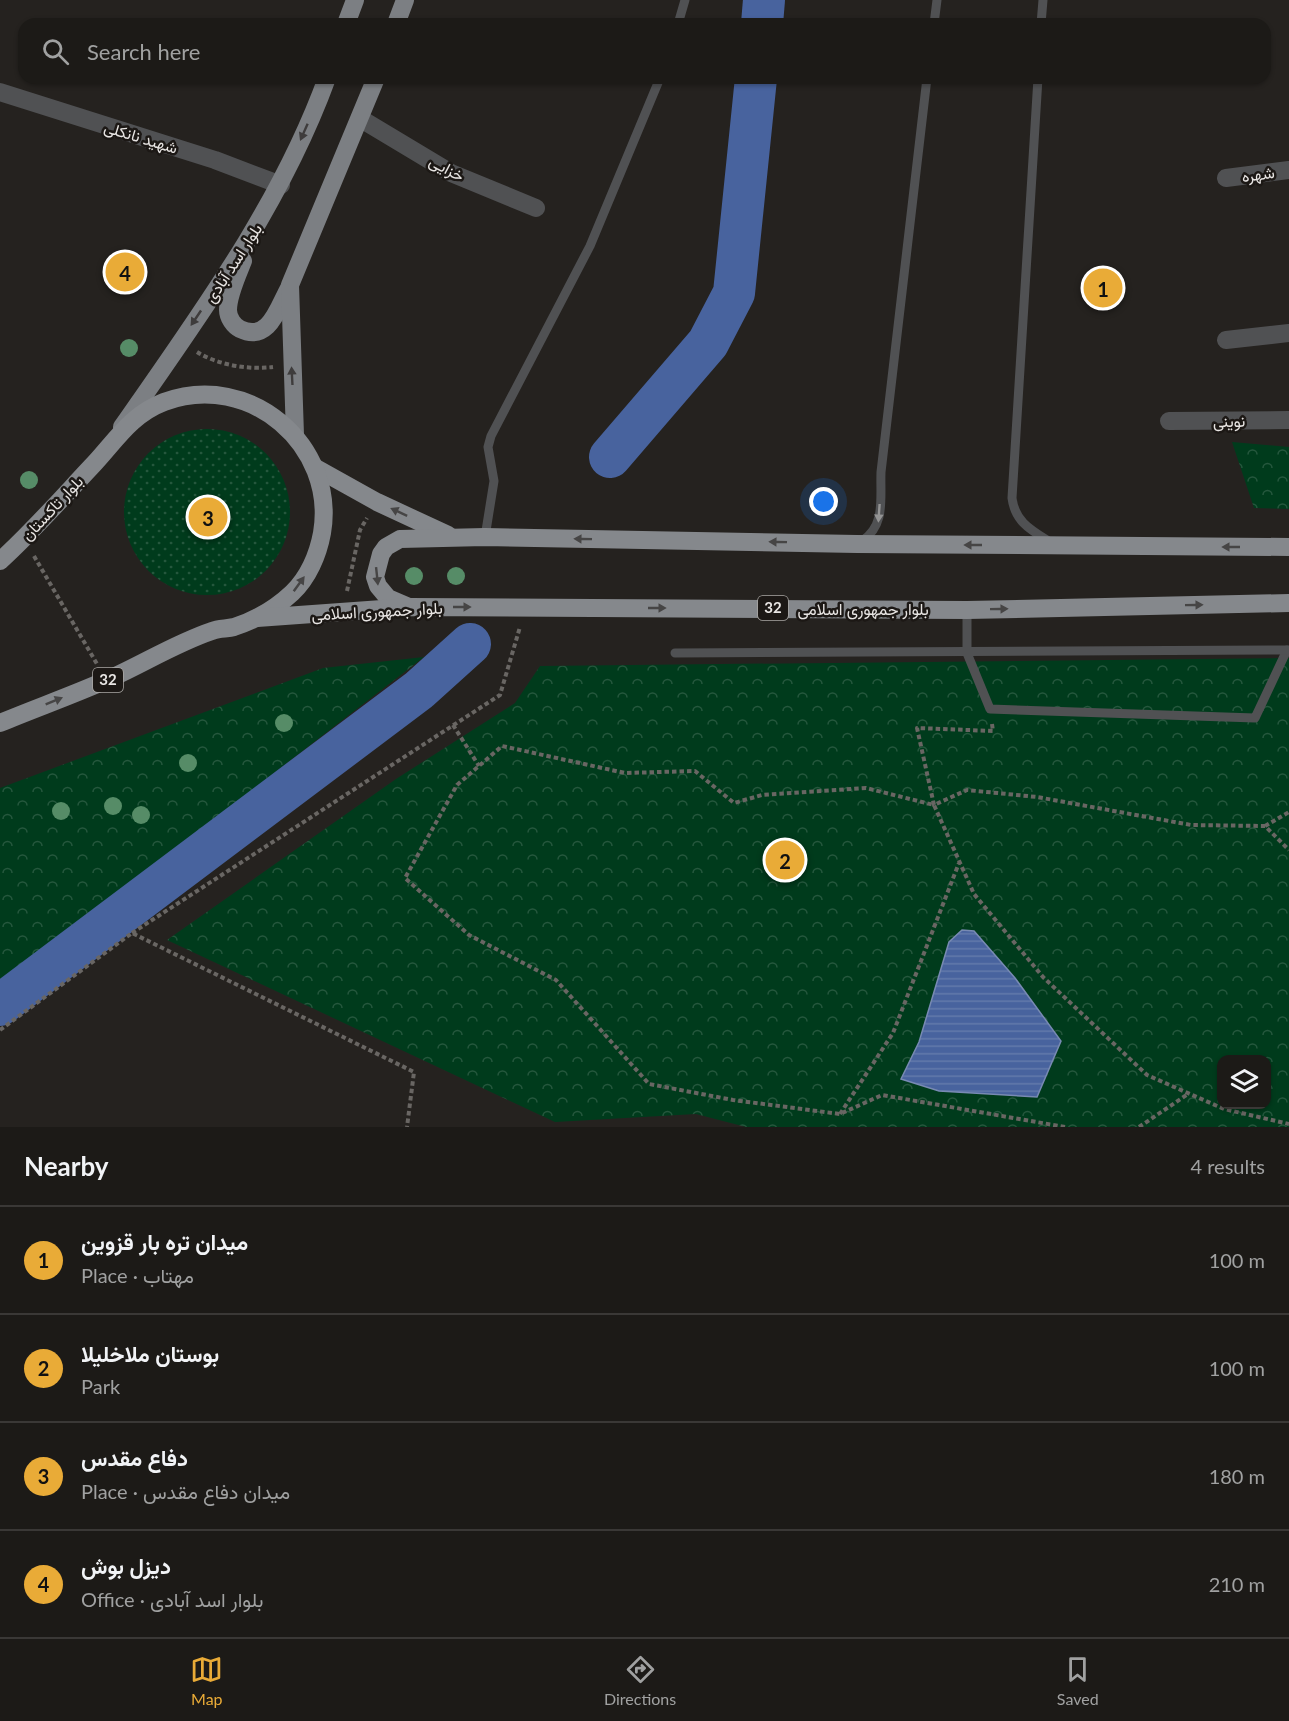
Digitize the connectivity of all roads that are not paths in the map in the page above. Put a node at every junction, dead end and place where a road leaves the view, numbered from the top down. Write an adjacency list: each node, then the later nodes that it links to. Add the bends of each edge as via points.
1 (355, 0): 6 (main road)
2 (405, 0): 7 (main road)
3 (685, 0): 8 (lane)
4 (937, 0): 9 (lane)
5 (1043, 0): 10 (lane)
6 (348, 18)
7 (398, 18)
8 (680, 18)
9 (935, 18)
10 (1042, 18)
11 (324, 84): 20 (main road, بلوار اسد آبادی, one-way to 20)
12 (374, 84): 17 (main road)
13 (658, 84): 32 (lane, via 590,246 491,436 488,447 494,481)
14 (926, 84): 33 (lane, one-way to 33, via 881,472 880,520 872,534)
15 (1038, 84): 34 (lane, via 1013,473 1014,511 1020,521)
16 (0, 92): 20 (street, شهید نانکلی)
17 (361, 120): 21 (street, خزایی, via 451,173); 23 (main road)
18 (1289, 170): 19 (street, شهره)
19 (1226, 178)
20 (281, 185): 22 (main road, بلوار اسد آبادی)
21 (536, 208)
22 (252, 234): 23 (main road, via 229,302 234,325 250,332 263,331); 29 (main road, بلوار اسد آبادی, one-way to 29)
23 (290, 285): 28 (main road, one-way to 23)
24 (1289, 333): 25 (street)
25 (1226, 340)
26 (1289, 420): 27 (street, نوینی)
27 (1169, 421)
28 (295, 435): 29 (highway, 32, via 263,409 225,396 204,394 164,402 146,411); 30 (highway, 32)
29 (116, 436): 36 (highway, بلوار تاکستان / 32)
30 (316, 468): 31 (highway, 32, one-way to 30); 40 (highway, 32, one-way to 30, via 274,609 294,591 320,546 323,493)
31 (452, 537): 32 (highway, 32); 38 (highway, one-way to 38, via 400,539 381,554 376,569 378,586 395,603)
32 (484, 537): 33 (highway, 32, one-way to 32)
33 (857, 544): 34 (highway, 32, one-way to 33)
34 (1054, 545): 35 (highway, 32, one-way to 34)
35 (1289, 547)
36 (0, 561)
37 (1289, 603): 39 (highway, بلوار جمهوری اسلامی / 32, one-way to 37)
38 (410, 607): 39 (highway, بلوار جمهوری اسلامی / 32, one-way to 39); 40 (highway, بلوار جمهوری اسلامی / 32)
39 (967, 610): 42 (lane)
40 (256, 618): 44 (highway, 32, one-way to 40, via 107,680 213,630)
41 (1288, 650): 42 (lane); 42 (lane, via 1255,718 990,709)
42 (967, 653): 43 (lane)
43 (675, 654)
44 (0, 723)

